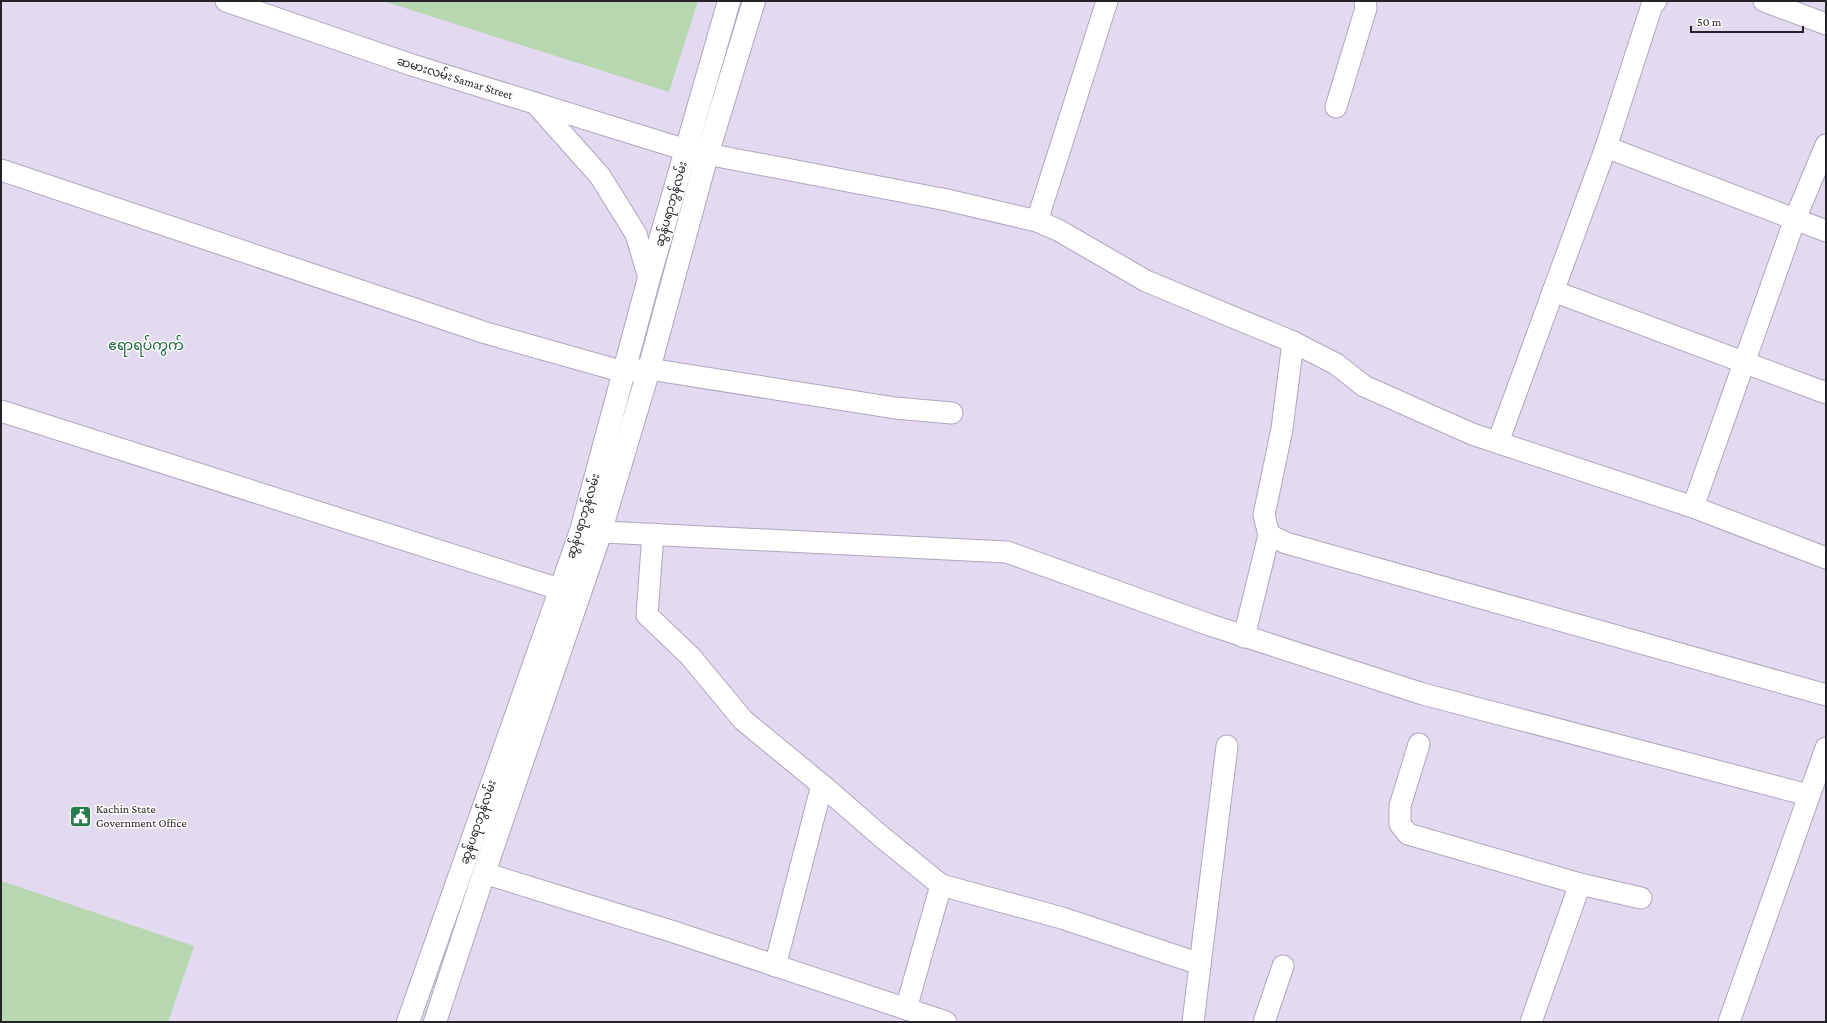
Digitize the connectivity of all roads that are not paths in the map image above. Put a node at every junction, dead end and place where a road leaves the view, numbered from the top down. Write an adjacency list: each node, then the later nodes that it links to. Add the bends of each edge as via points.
1 (226, 1): 9 (street, ဆမားလမ်း Samar Street, via 412,65)
2 (729, 1): 13 (highway, ဆွန်ပရာဘွန်လမ်း)
3 (754, 1): 14 (highway, ဆွန်ပရာဘွန်လမ်း)
4 (1107, 1): 17 (street)
5 (1365, 1): 10 (street, via 1366,8)
6 (1656, 1): 12 (street, via 1652,5)
7 (1764, 1): 8 (street)
8 (1826, 24)
9 (534, 102): 13 (street, ဆမားလမ်း Samar Street); 19 (street, via 600,176 636,234)
10 (1336, 107)
11 (1826, 145): 16 (street)
12 (1606, 147): 16 (street); 20 (street)
13 (686, 150): 14 (street, ဆမားလမ်း Samar Street); 19 (highway, ဆွန်ပရာဘွန်လမ်း)
14 (707, 155): 17 (street, ဆမားလမ်း Samar Street, via 947,200); 23 (highway, ဆွန်ပရာဘွန်လမ်း)
15 (1, 170): 24 (street, via 486,333)
16 (1795, 219): 18 (street); 22 (street)
17 (1037, 221): 21 (street, ဆမားလမ်း Samar Street, via 1058,230 1146,281)
18 (1826, 231)
19 (649, 278): 24 (highway, ဆွန်ပရာဘွန်လမ်း)
20 (1553, 291): 22 (street); 28 (street)
21 (1293, 342): 28 (street, ဆမားလမ်း Samar Street, via 1336,364 1364,386 1472,434); 32 (street, via 1282,429 1264,515)
22 (1743, 362): 25 (street); 29 (street)
23 (649, 369): 24 (street); 27 (street, via 895,408); 30 (highway, ဆွန်ပရာဘွန်လမ်း)
24 (624, 372): 30 (highway, ဆွန်ပရာဘွန်လမ်း)
25 (1826, 393)
26 (1, 411): 34 (street)
27 (952, 413)
28 (1498, 442): 29 (street, ဆမားလမ်း Samar Street)
29 (1693, 507): 33 (street, ဆမားလမ်း Samar Street)
30 (591, 531): 31 (street); 34 (highway, ဆွန်ပရာဘွန်လမ်း); 42 (highway, ဆွန်ပရာဘွန်လမ်း)
31 (653, 534): 35 (street, via 1006,552); 40 (street, via 647,615 690,656 743,720)
32 (1269, 535): 35 (street); 36 (street, via 1286,543)
33 (1826, 558)
34 (559, 589): 50 (highway, ဆွန်ပရာဘွန်လမ်း)
35 (1244, 636): 41 (street, via 1423,694)
36 (1826, 695)
37 (1419, 744): 43 (street, via 1400,806 1400,824 1408,834)
38 (1227, 746): 46 (street)
39 (1826, 748): 41 (street)
40 (822, 784): 44 (street); 47 (street)
41 (1808, 795): 56 (street)
42 (484, 873): 47 (street); 51 (highway, ဆွန်ပရာဘွန်လမ်း)
43 (1580, 884): 45 (street); 55 (street)
44 (941, 885): 46 (street, via 1062,918); 49 (street)
45 (1641, 898)
46 (1200, 964): 53 (street)
47 (775, 966): 49 (street)
48 (1284, 966): 54 (street)
49 (906, 1009): 52 (street)
50 (408, 1022)
51 (435, 1022)
52 (943, 1022)
53 (1192, 1022)
54 (1264, 1022)
55 (1531, 1022)
56 (1729, 1022)

